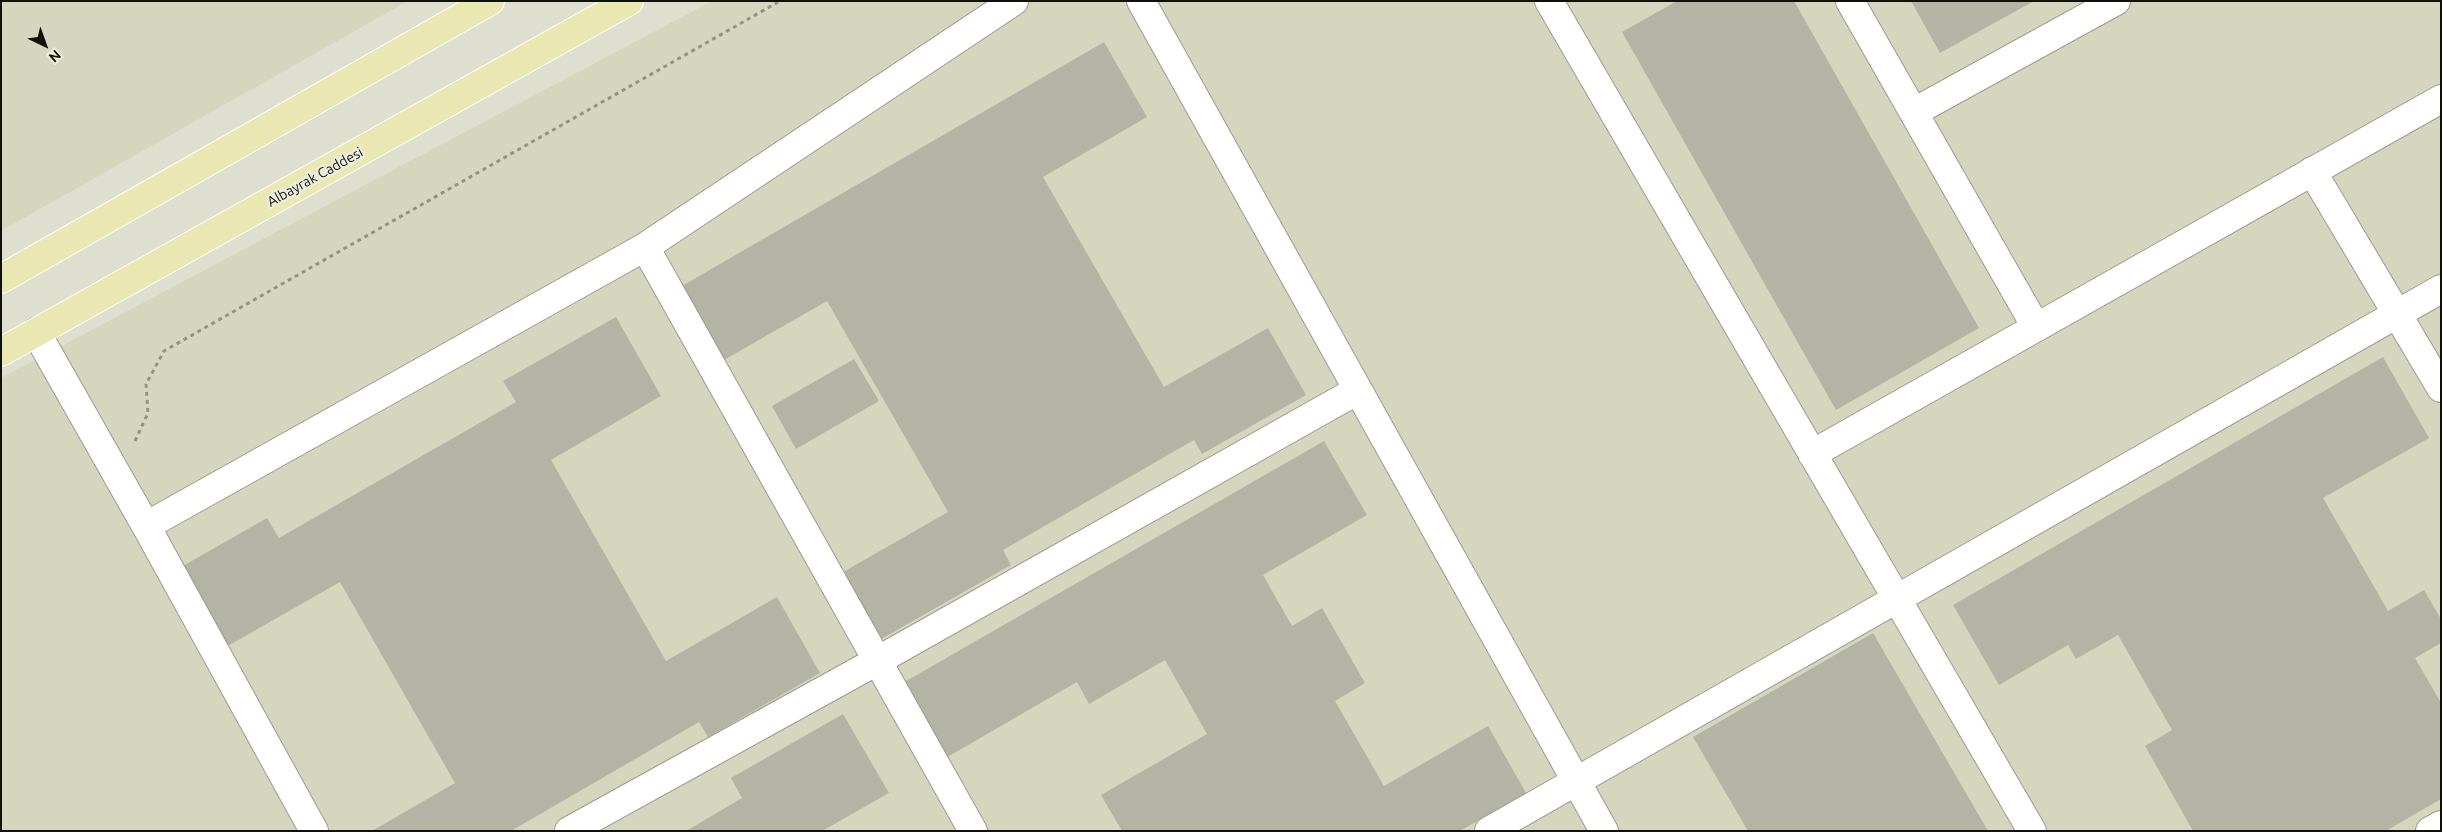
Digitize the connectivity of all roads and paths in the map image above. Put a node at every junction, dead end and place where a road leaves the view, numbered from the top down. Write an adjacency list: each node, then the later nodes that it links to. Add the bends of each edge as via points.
1 (490, 1): 13 (main road)
2 (629, 1): 17 (main road, Albayrak Caddesi)
3 (780, 1): 22 (path, via 164,351 146,384 148,413)
4 (1014, 1): 12 (street)
5 (1141, 1): 20 (street)
6 (1549, 1): 21 (street)
7 (1850, 1): 10 (street)
8 (2116, 1): 10 (street)
9 (2441, 98): 11 (street)
10 (1914, 112): 16 (street)
11 (2312, 171): 15 (street); 16 (street)
12 (645, 247): 23 (street); 25 (street)
13 (1, 279)
14 (2441, 289): 15 (street)
15 (2397, 314): 19 (street); 24 (street)
16 (2036, 327): 21 (street)
17 (36, 332): 18 (main road, Albayrak Caddesi); 22 (street)
18 (1, 352)
19 (2441, 388)
20 (1358, 390): 25 (street); 26 (street)
21 (1812, 454): 24 (street)
22 (119, 478): 23 (street)
23 (146, 526): 28 (street)
24 (1897, 599): 26 (street); 33 (street)
25 (877, 661): 29 (street); 30 (street)
26 (1576, 781): 31 (street); 32 (street)
27 (2441, 825): 34 (street)
28 (314, 831)
29 (569, 831)
30 (973, 831)
31 (1490, 831)
32 (1604, 831)
33 (2032, 831)
34 (2430, 831)

